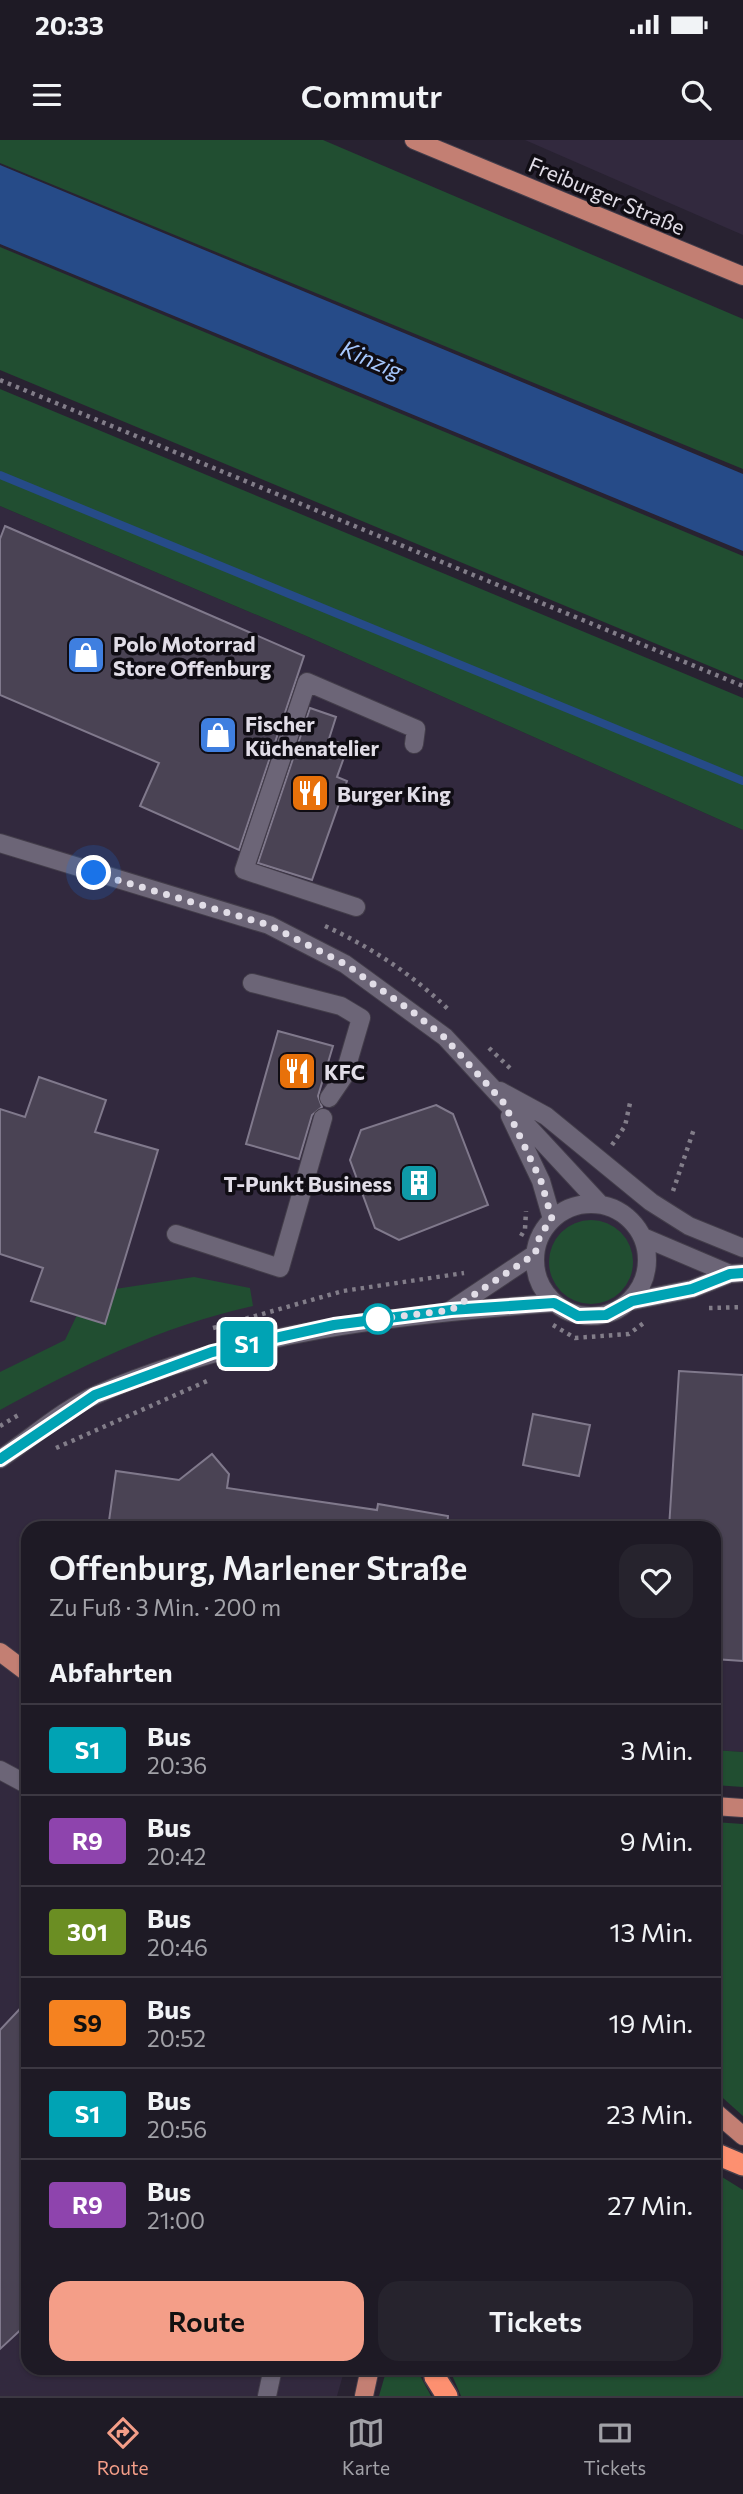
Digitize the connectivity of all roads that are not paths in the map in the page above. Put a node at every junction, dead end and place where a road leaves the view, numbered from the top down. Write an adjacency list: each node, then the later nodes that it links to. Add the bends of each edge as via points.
1 (414, 140): 2 (main road, Freiburger Straße)
2 (743, 276)
3 (414, 744): 5 (street, via 416,729 307,682 244,870)
4 (0, 844): 7 (street, via 269,925 345,964 414,1013 444,1037)
5 (356, 907)
6 (252, 983): 8 (street, via 341,1006 362,1018 344,1076)
7 (485, 1082): 9 (street); 15 (street, via 546,1116 651,1202 689,1226)
8 (329, 1098)
9 (504, 1103): 11 (street); 12 (street, via 541,1181)
10 (323, 1118): 13 (street, via 279,1268)
11 (600, 1204): 12 (street, via 574,1206); 14 (street, via 626,1215)
12 (552, 1219): 16 (street, via 540,1235)
13 (176, 1234)
14 (643, 1237): 17 (street); 18 (street, via 647,1271)
15 (743, 1248)
16 (535, 1254): 19 (street, via 542,1289); 20 (street)
17 (737, 1273): 18 (street, via 692,1289)
18 (632, 1301): 19 (street, via 620,1310 591,1317 565,1311)
19 (554, 1303): 20 (street)
20 (451, 1310): 21 (street, via 334,1325 212,1352 95,1395)
21 (0, 1459)
22 (0, 1644): 24 (main road)
23 (0, 1652): 25 (main road)
24 (21, 1653)
25 (21, 1668)
26 (0, 1770): 27 (street)
27 (21, 1781)
28 (721, 1807): 29 (main road)
29 (743, 1808)
30 (721, 2117): 31 (main road)
31 (743, 2136)
32 (721, 2156): 33 (highway)
33 (743, 2165)
34 (272, 2375): 37 (street)
35 (368, 2375): 38 (main road)
36 (435, 2375): 39 (highway)
37 (267, 2396)
38 (364, 2396)
39 (446, 2396)

